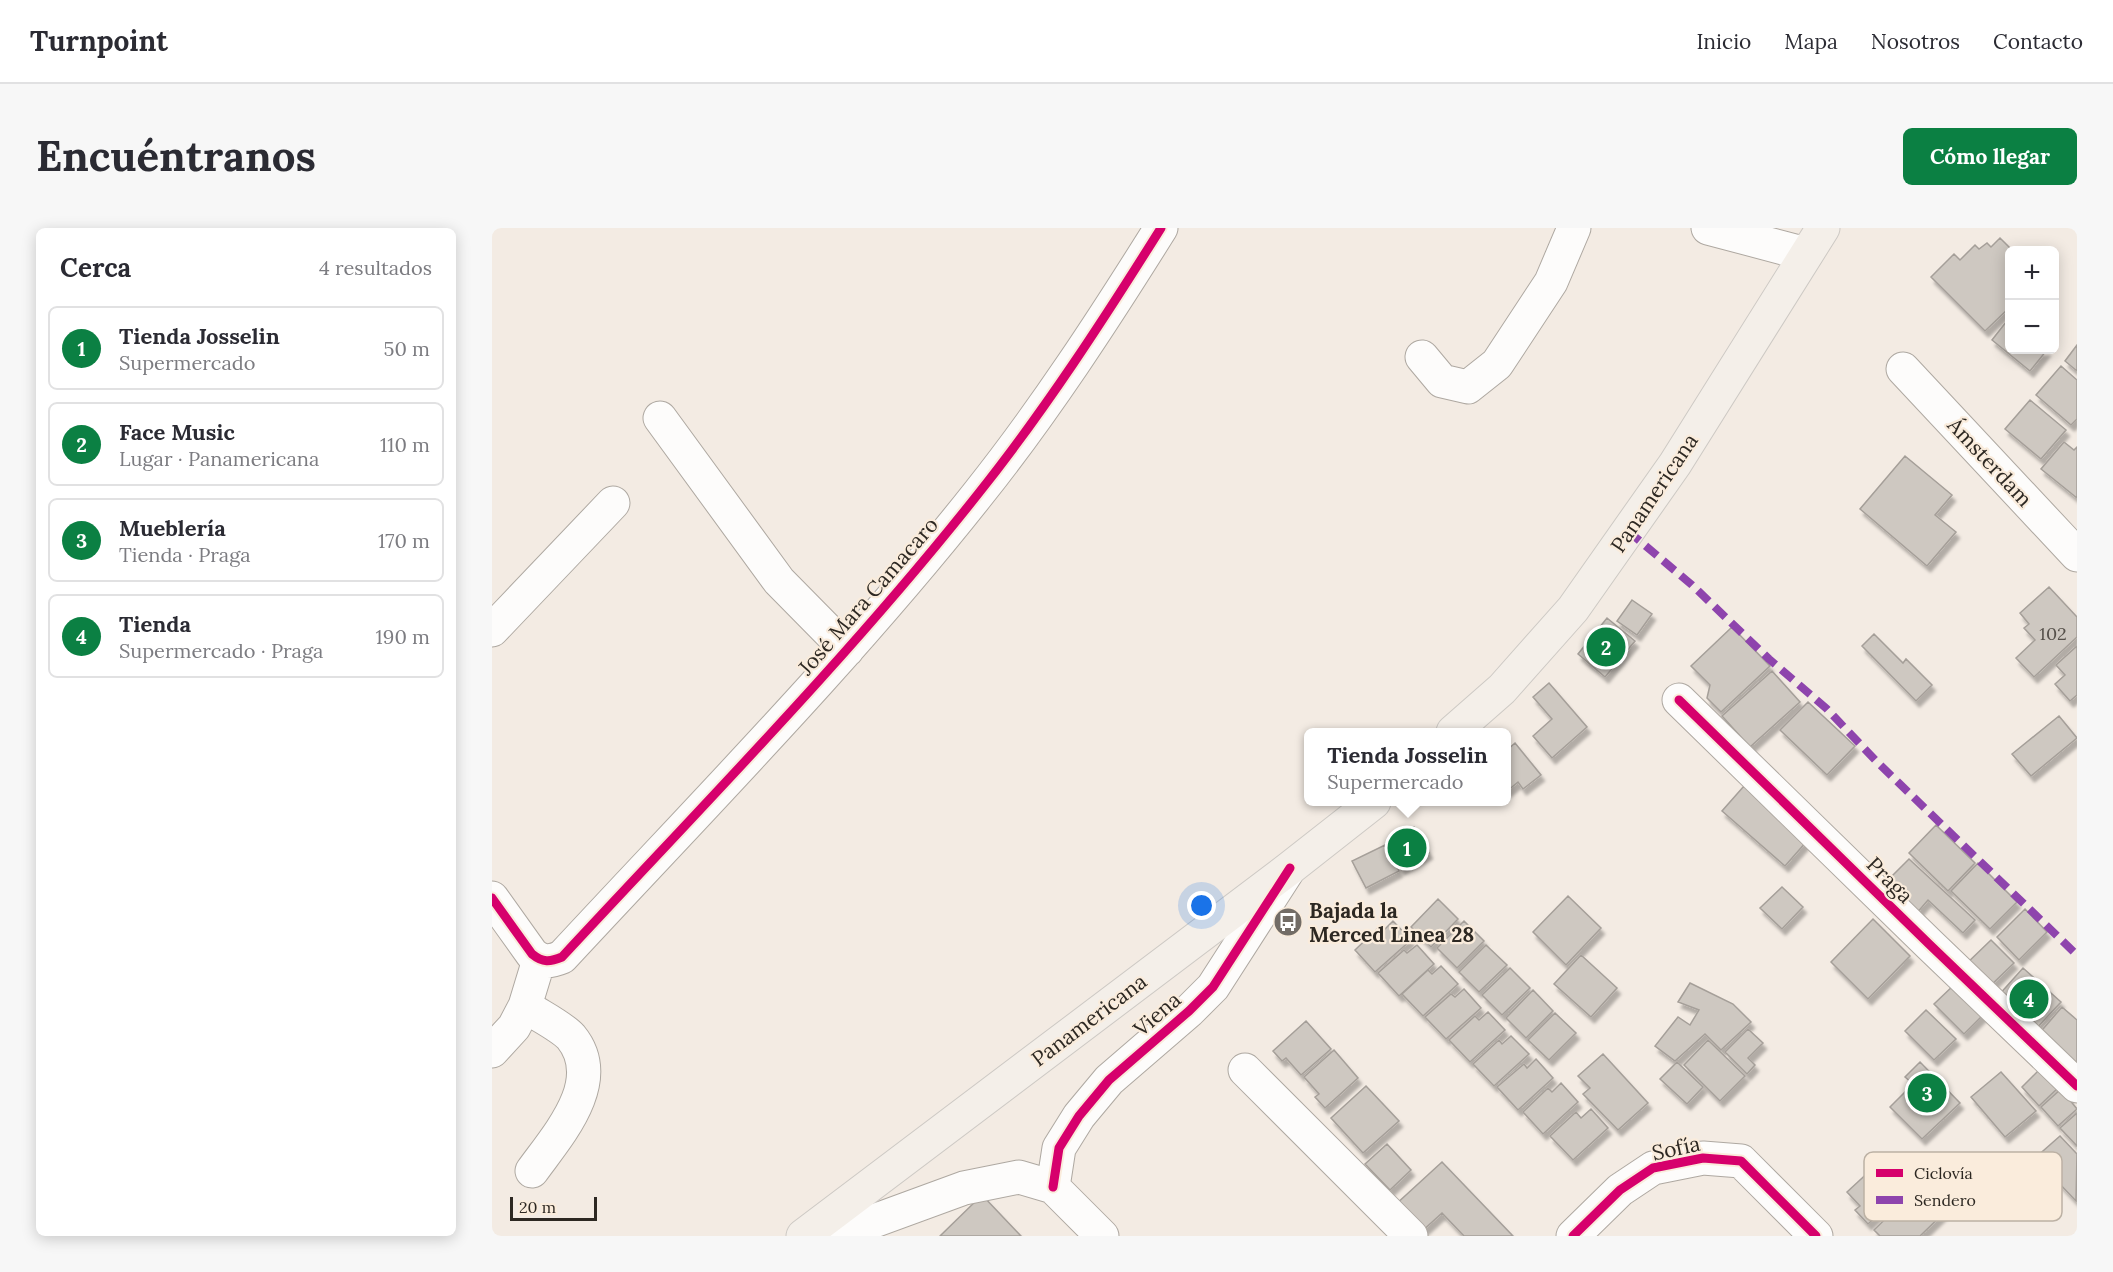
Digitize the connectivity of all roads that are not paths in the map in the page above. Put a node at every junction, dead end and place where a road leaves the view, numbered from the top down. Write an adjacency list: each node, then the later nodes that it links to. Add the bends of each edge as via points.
1 (1161, 228): 11 (street, José Mara Camacaro, via 1102,321 987,483)
2 (1574, 228): 5 (street, via 1551,282 1497,364 1468,387 1443,381)
3 (1708, 228): 4 (street)
4 (1814, 241): 13 (main road, Panamericana, via 1676,464 1573,609 1502,689)
5 (1422, 357)
6 (1903, 369): 9 (street, Ámsterdam)
7 (660, 418): 11 (street, via 779,581)
8 (613, 503): 10 (street)
9 (2077, 555)
10 (492, 630)
11 (847, 650): 17 (street, José Mara Camacaro)
12 (1679, 700): 21 (street, Praga)
13 (1458, 728)
14 (1368, 806): 15 (main road, Panamericana)
15 (1290, 868): 23 (street, Viena, via 1213,987 1109,1080 1079,1116 1059,1148); 25 (main road, Panamericana)
16 (492, 898): 17 (street, via 532,954)
17 (551, 959): 18 (street)
18 (525, 1006): 19 (street, via 514,1027); 22 (street, via 569,1035 581,1051 585,1073 573,1114)
19 (492, 1051)
20 (1245, 1070): 27 (street)
21 (2077, 1086)
22 (532, 1171)
23 (1053, 1187): 24 (street); 26 (street, via 1019,1177 964,1188)
24 (1094, 1233)
25 (803, 1236)
26 (833, 1236)
27 (1411, 1236)
28 (1573, 1236): 29 (street, Sofía, via 1620,1191 1653,1168 1703,1158 1741,1161)
29 (1816, 1236)

